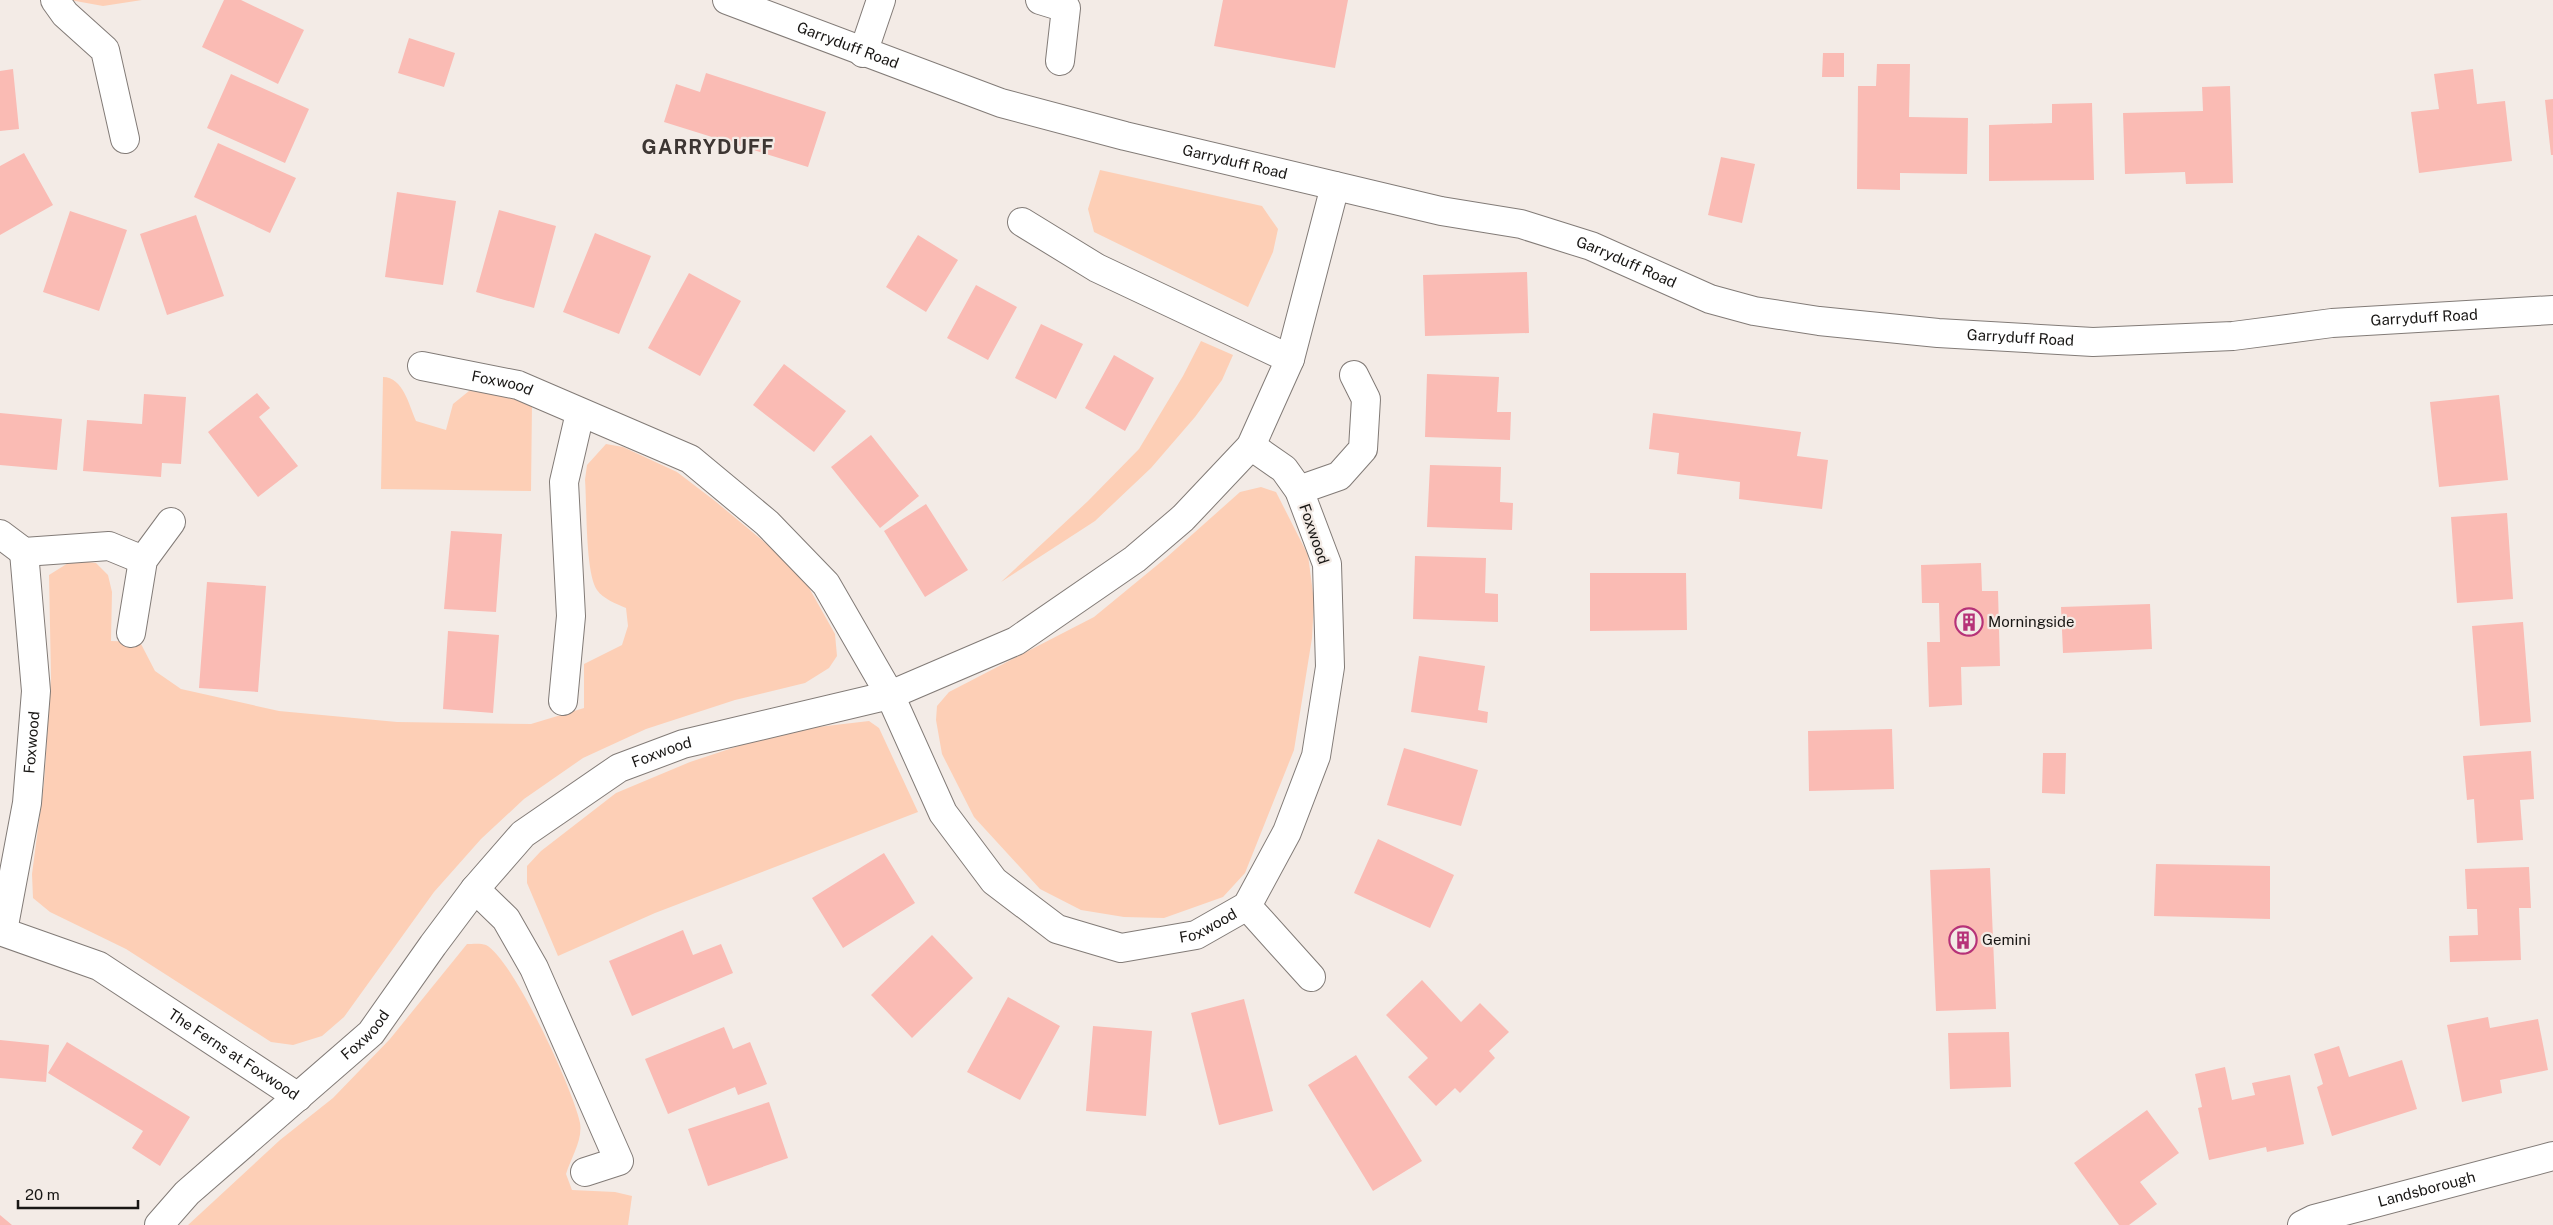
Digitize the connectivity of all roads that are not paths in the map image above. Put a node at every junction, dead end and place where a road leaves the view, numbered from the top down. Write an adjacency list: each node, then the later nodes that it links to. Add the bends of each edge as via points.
1 (55, 0): 7 (street, via 65,14 105,50)
2 (727, 0): 5 (street, Garryduff Road)
3 (881, 0): 5 (street)
4 (1040, 0): 6 (street, via 1066,8)
5 (863, 53): 8 (street, Garryduff Road, via 1001,103)
6 (1060, 61)
7 (125, 139)
8 (1335, 186): 10 (street, Garryduff Road, via 1441,211 1520,224 1591,246 1710,299 1754,311 1818,321 1938,333 2093,342 2233,336 2332,323); 11 (street, Foxwood)
9 (1022, 222): 11 (street, via 1097,268)
10 (2553, 310)
11 (1290, 359): 15 (street, Foxwood)
12 (422, 366): 14 (street, Foxwood, via 518,385)
13 (1354, 375): 16 (street, Foxwood, via 1366,399 1364,449 1340,476)
14 (580, 413): 22 (street, Foxwood, via 690,459 767,523 826,584); 23 (street, via 564,482 571,616)
15 (1251, 446): 16 (street, Foxwood, via 1284,469); 22 (street, Foxwood, via 1183,518 1135,559 1016,641)
16 (1299, 490): 25 (street, Foxwood, via 1327,564 1330,667 1316,756 1287,832)
17 (171, 522): 20 (street)
18 (0, 534): 19 (street)
19 (24, 552): 20 (street, via 109,546); 26 (street, Foxwood, via 36,691 27,803)
20 (143, 560): 21 (street)
21 (132, 633)
22 (890, 695): 24 (street, Foxwood, via 682,744 619,768 523,834); 25 (street, Foxwood, via 943,813 994,881 1057,929 1122,948 1196,935)
23 (563, 701)
24 (475, 889): 28 (street, Foxwood, via 371,1033); 30 (street, via 506,919 534,968 619,1161)
25 (1247, 906): 27 (street)
26 (2, 931): 28 (street, The Ferns at Foxwood, via 99,966)
27 (1311, 976)
28 (298, 1097): 31 (street, The Ferns at Foxwood, via 187,1193)
29 (2553, 1156): 32 (street, Landsborough, via 2314,1219)
30 (585, 1172)
31 (159, 1225)
32 (2302, 1225)

